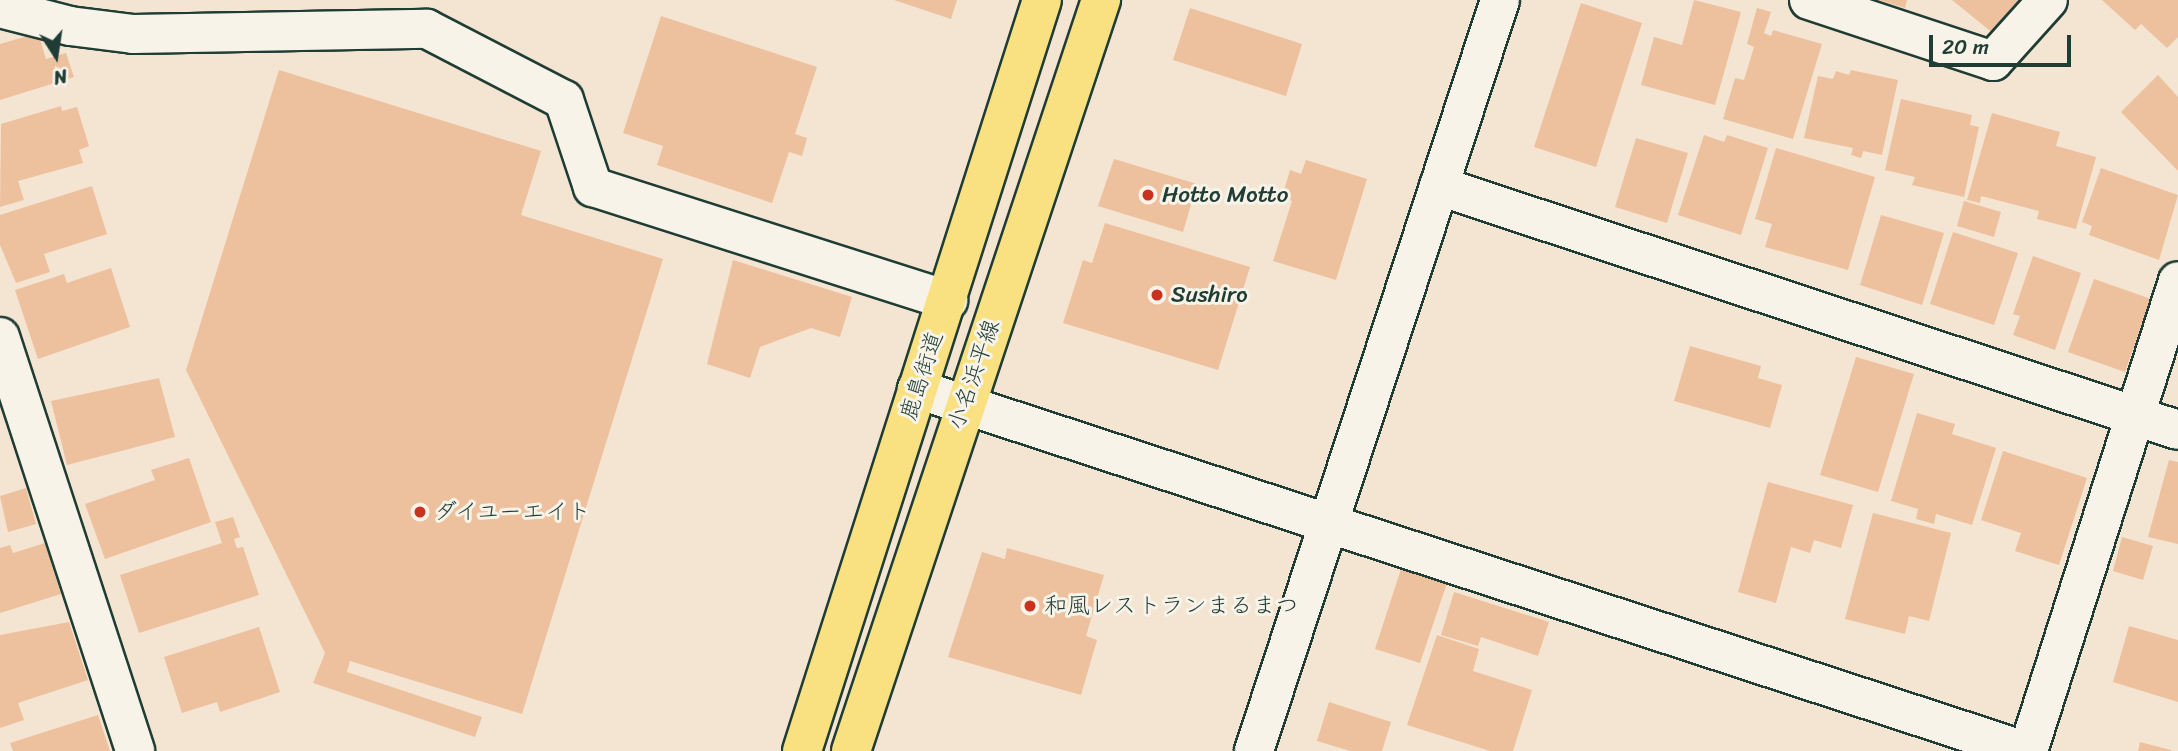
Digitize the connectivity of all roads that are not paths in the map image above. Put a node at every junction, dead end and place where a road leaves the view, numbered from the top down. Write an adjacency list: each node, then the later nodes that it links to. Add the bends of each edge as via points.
1 (1042, 0): 9 (main road, 鹿島街道)
2 (1101, 0): 12 (main road, 小名浜平線)
3 (1500, 0): 7 (street)
4 (1810, 0): 5 (street, via 1993,61)
5 (2048, 0)
6 (0, 8): 9 (street, via 70,26 133,34 387,26 427,29 564,100 593,187)
7 (1439, 186): 13 (street); 15 (street)
8 (2178, 281): 13 (street)
9 (948, 300): 11 (main road, 鹿島街道)
10 (0, 337): 16 (street)
11 (917, 389): 12 (street); 17 (main road, 鹿島街道)
12 (963, 404): 15 (street); 18 (main road, 小名浜平線)
13 (2133, 415): 14 (street); 20 (street)
14 (2178, 430)
15 (1329, 524): 19 (street); 20 (street)
16 (135, 751)
17 (802, 751)
18 (851, 751)
19 (1254, 751)
20 (2026, 751)

